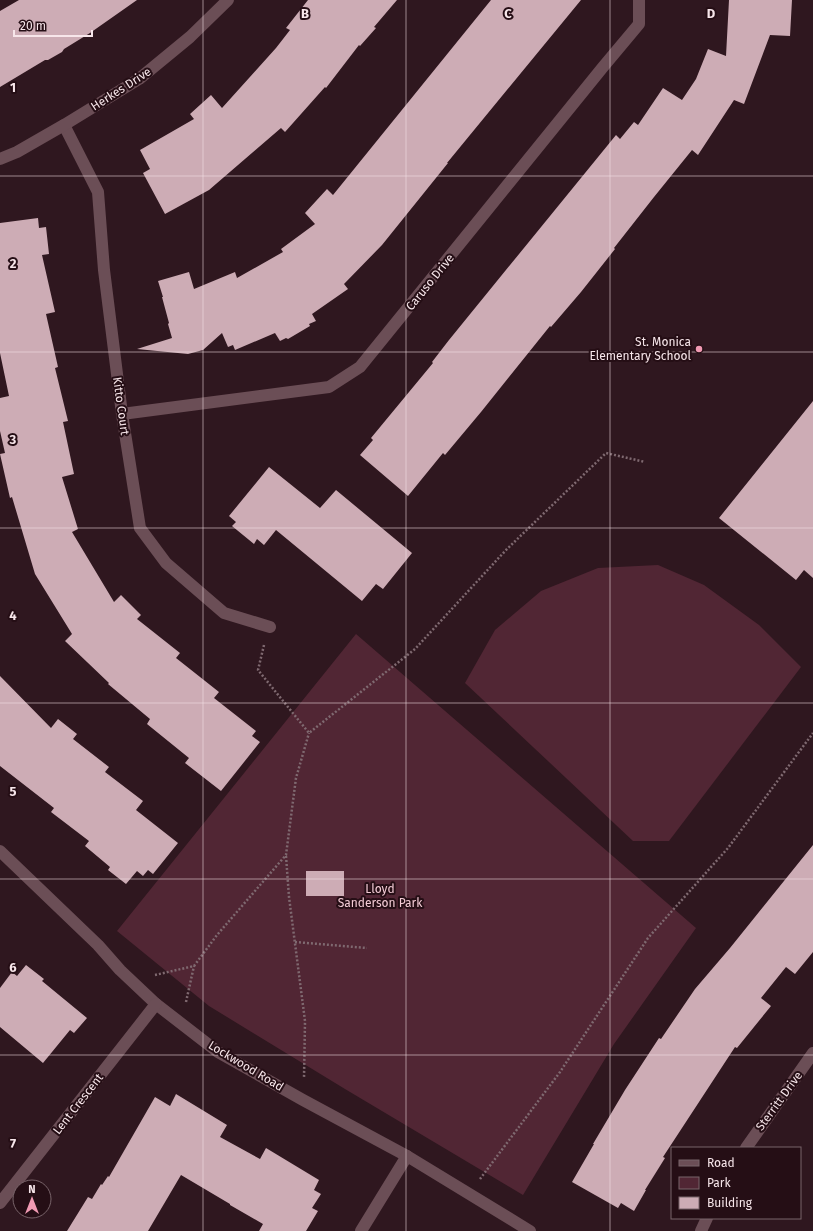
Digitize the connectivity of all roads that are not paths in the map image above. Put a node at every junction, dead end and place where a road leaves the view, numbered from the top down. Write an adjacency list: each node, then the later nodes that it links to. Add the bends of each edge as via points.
1 (228, 0): 3 (street, Herkes Drive, via 190,37 139,79)
2 (639, 0): 5 (street, Caruso Drive, via 639,24 360,367 329,386)
3 (64, 125): 4 (street, Herkes Drive); 5 (street, Kitto Court, via 98,192 104,270)
4 (0, 159)
5 (122, 414): 6 (street, Kitto Court, via 140,528 166,563 224,613)
6 (270, 626)
7 (0, 851): 8 (street, Lockwood Road, via 98,944 120,970)
8 (156, 1004): 11 (street, Lockwood Road, via 218,1052); 12 (street, Lent Crescent)
9 (813, 1053): 10 (street, Sterritt Drive)
10 (747, 1147)
11 (407, 1156): 14 (street); 15 (street, Lockwood Road)
12 (0, 1203)
13 (707, 1219): 16 (street)
14 (361, 1231)
15 (530, 1231)
16 (701, 1231)

